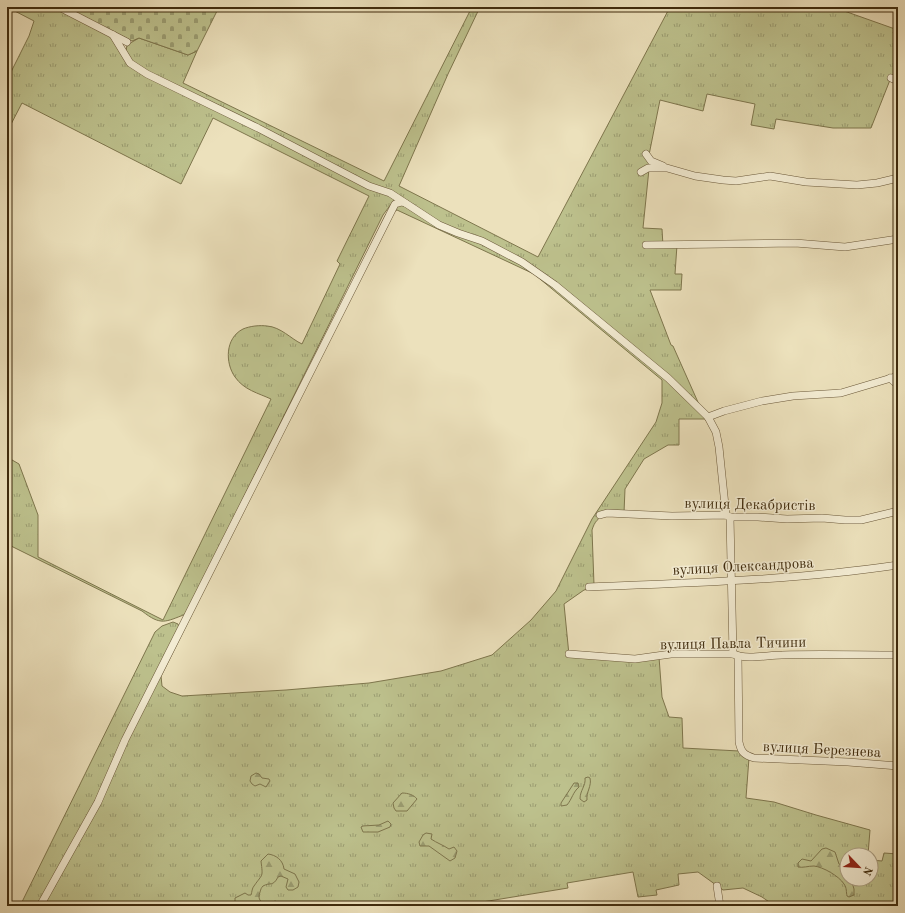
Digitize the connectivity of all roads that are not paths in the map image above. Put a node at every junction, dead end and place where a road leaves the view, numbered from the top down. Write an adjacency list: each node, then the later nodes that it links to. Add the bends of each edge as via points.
1 (59, 7): 2 (street)
2 (113, 35): 3 (street); 8 (street, via 130,63 147,74 369,186 383,190)
3 (127, 42)
4 (646, 154): 5 (street, via 651,161)
5 (667, 168): 6 (street, via 648,168); 7 (street, via 695,176 736,181 770,176 806,182 857,185)
6 (641, 172)
7 (898, 178)
8 (396, 201): 14 (street, via 405,203 439,225 482,241 537,272 668,378); 26 (street, via 136,718 98,802)
9 (898, 239): 10 (street, via 845,247 795,243)
10 (646, 245)
11 (898, 376): 12 (street)
12 (890, 378): 13 (street); 14 (street, via 852,391 762,401)
13 (898, 385)
14 (708, 417): 17 (street, via 716,432)
15 (898, 511): 17 (street, вулиця Декабристів, via 861,520)
16 (600, 515): 17 (street, вулиця Декабристів, via 607,513)
17 (728, 516): 19 (street)
18 (898, 565): 19 (street, вулиця Олександрова, via 848,572)
19 (731, 581): 20 (street, вулиця Олександрова); 22 (street)
20 (589, 587)
21 (569, 654): 22 (street, вулиця Павла Тичини, via 635,659 671,654)
22 (736, 655): 23 (street, вулиця Павла Тичини); 24 (street, вулиця Березнева, via 739,742 745,756)
23 (898, 655)
24 (898, 766)
25 (718, 886): 27 (street)
26 (40, 906)
27 (720, 906)

